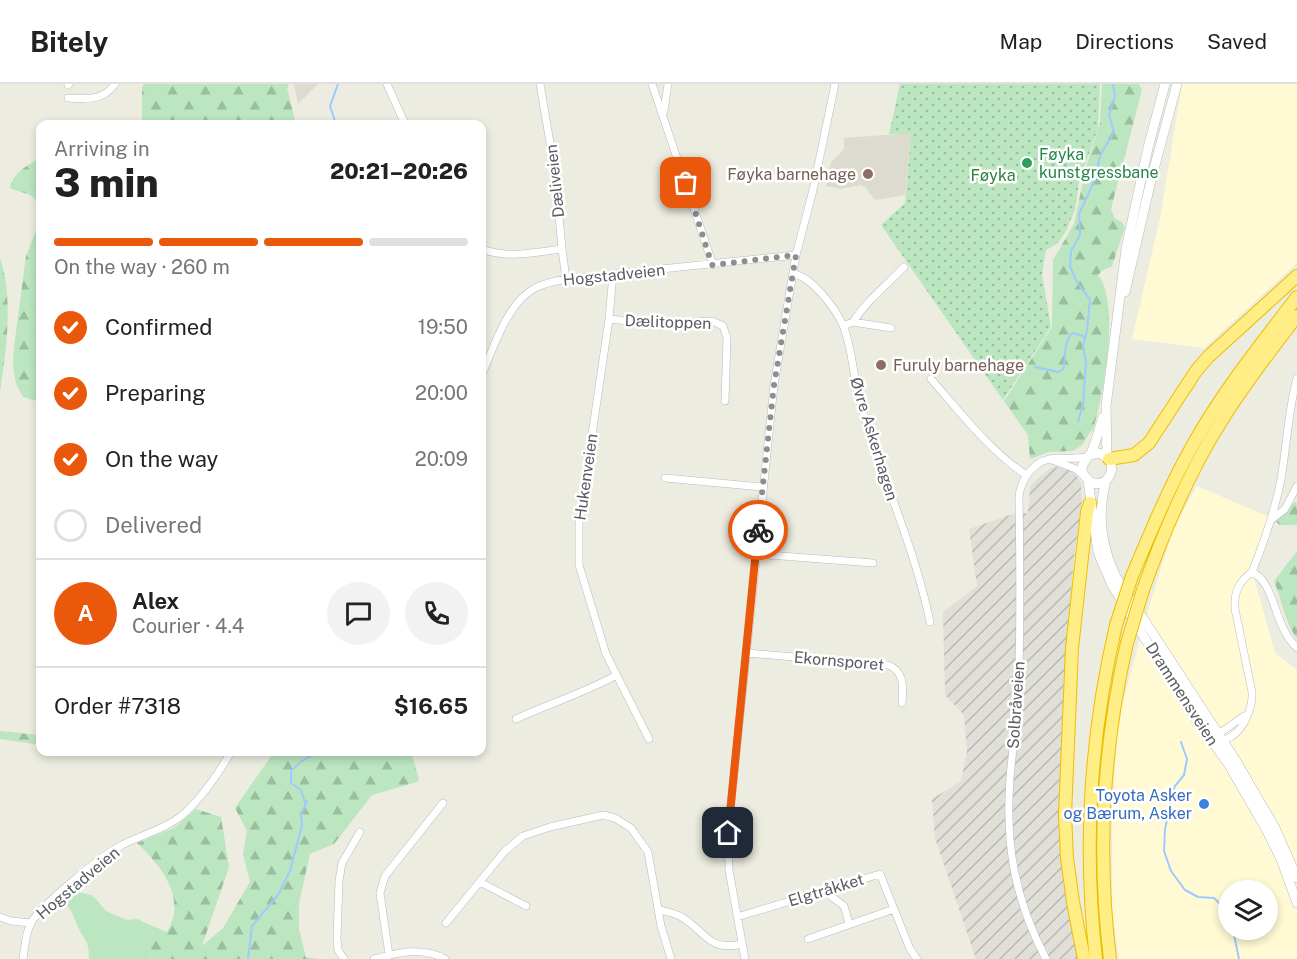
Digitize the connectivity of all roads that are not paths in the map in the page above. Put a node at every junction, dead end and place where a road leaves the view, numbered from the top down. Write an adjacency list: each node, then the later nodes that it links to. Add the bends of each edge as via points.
1 (115, 84): 9 (street, via 97,98)
2 (387, 84): 11 (street)
3 (540, 84): 12 (street, Dæliveien, via 554,165)
4 (652, 84): 10 (street)
5 (668, 84): 10 (street)
6 (835, 84): 14 (street)
7 (1165, 84): 22 (main road, via 1126,249)
8 (1177, 84): 22 (main road)
9 (68, 98)
10 (663, 113): 15 (street)
11 (403, 120)
12 (562, 249): 13 (street, via 513,254); 20 (street, Dæliveien)
13 (486, 250)
14 (796, 255): 15 (street, Hogstadveien); 18 (street)
15 (712, 265): 17 (street, Hogstadveien)
16 (904, 267): 25 (street, via 870,299)
17 (613, 274): 20 (street, Hogstadveien); 24 (street, Hukenveien)
18 (794, 274): 26 (street, Øvre Askerhagen, via 806,278 817,289); 41 (street, via 774,385)
19 (1297, 276): 34 (highway, via 1208,357 1149,444 1134,455)
20 (566, 279): 28 (street, Hogstadveien, via 545,284 518,301)
21 (1297, 297): 82 (highway, bridge, via 1194,443 1156,520 1116,625 1100,701 1091,779 1089,847)
22 (1119, 314): 32 (main road)
23 (1297, 316): 83 (highway, bridge, via 1205,449 1167,525 1127,643 1114,703 1105,780 1104,897)
24 (609, 319): 31 (street, Dælitoppen, via 659,324 712,321 721,325 727,338); 50 (street, Hukenveien, via 578,548 584,585)
25 (853, 322): 26 (street); 27 (street)
26 (843, 326): 47 (street, Øvre Askerhagen, via 860,404 911,552)
27 (891, 328)
28 (486, 365)
29 (1297, 378): 43 (street)
30 (931, 379): 36 (street, via 979,433)
31 (725, 401)
32 (1106, 406): 33 (main road); 34 (main road)
33 (1089, 456): 34 (main road, via 1099,453); 35 (street); 38 (main road, via 1082,469)
34 (1112, 458): 39 (main road, via 1112,473)
35 (1049, 460): 36 (street); 38 (street, via 1076,469)
36 (1026, 475): 80 (street, Solbråveien, via 1019,496 1021,633 1008,815 1020,898)
37 (665, 478): 41 (street)
38 (1086, 478): 39 (main road, via 1097,483); 42 (main road, Drammensveien)
39 (1106, 480): 54 (main road, Drammensveien, via 1101,528 1116,577)
40 (1297, 486): 43 (street, via 1286,509)
41 (762, 487): 44 (street)
42 (1090, 503): 54 (main road, Drammensveien, via 1098,552 1112,585 1184,702); 81 (highway, via 1072,648 1065,815 1073,902)
43 (1272, 519): 46 (street)
44 (756, 554): 45 (street); 49 (street)
45 (873, 563)
46 (1252, 572): 48 (street, via 1265,581 1281,626); 54 (street, via 1240,583 1234,600 1252,699 1234,736)
47 (930, 622)
48 (1297, 648)
49 (746, 653): 51 (street, Ekornsporet, via 888,665 894,667 902,680); 66 (street, via 728,833)
50 (615, 676): 52 (street); 53 (street, Hukenveien)
51 (902, 703)
52 (516, 719)
53 (649, 738)
54 (1218, 739): 58 (main road, Drammensveien, via 1275,828); 61 (main road, Drammensveien, via 1275,845)
55 (228, 756): 67 (street, Hogstadveien, via 182,815 111,850 44,907)
56 (443, 803): 72 (street, via 382,884)
57 (360, 832): 74 (street, via 342,863 339,881 337,938 338,951)
58 (1297, 878)
59 (480, 882): 62 (street); 64 (street, via 523,836 597,815 609,816 631,828 648,852); 68 (street)
60 (827, 890): 63 (street, Elgtråkket, via 880,874); 66 (street, Elgtråkket); 69 (street, via 844,906)
61 (1297, 903)
62 (526, 906)
63 (894, 909): 69 (street); 79 (street, Elgtråkket)
64 (660, 910): 71 (street, via 682,917 723,947); 77 (street)
65 (0, 917): 67 (street)
66 (737, 917): 71 (street)
67 (31, 923): 73 (street, Hogstadveien)
68 (447, 923)
69 (849, 923): 70 (street)
70 (808, 939)
71 (742, 944): 78 (street)
72 (389, 955): 75 (street); 76 (street, via 421,951)
73 (23, 959)
74 (344, 959)
75 (374, 959)
76 (445, 959)
77 (671, 959)
78 (746, 959)
79 (917, 959)
80 (1046, 959)
81 (1084, 959)
82 (1096, 959)
83 (1110, 959)

